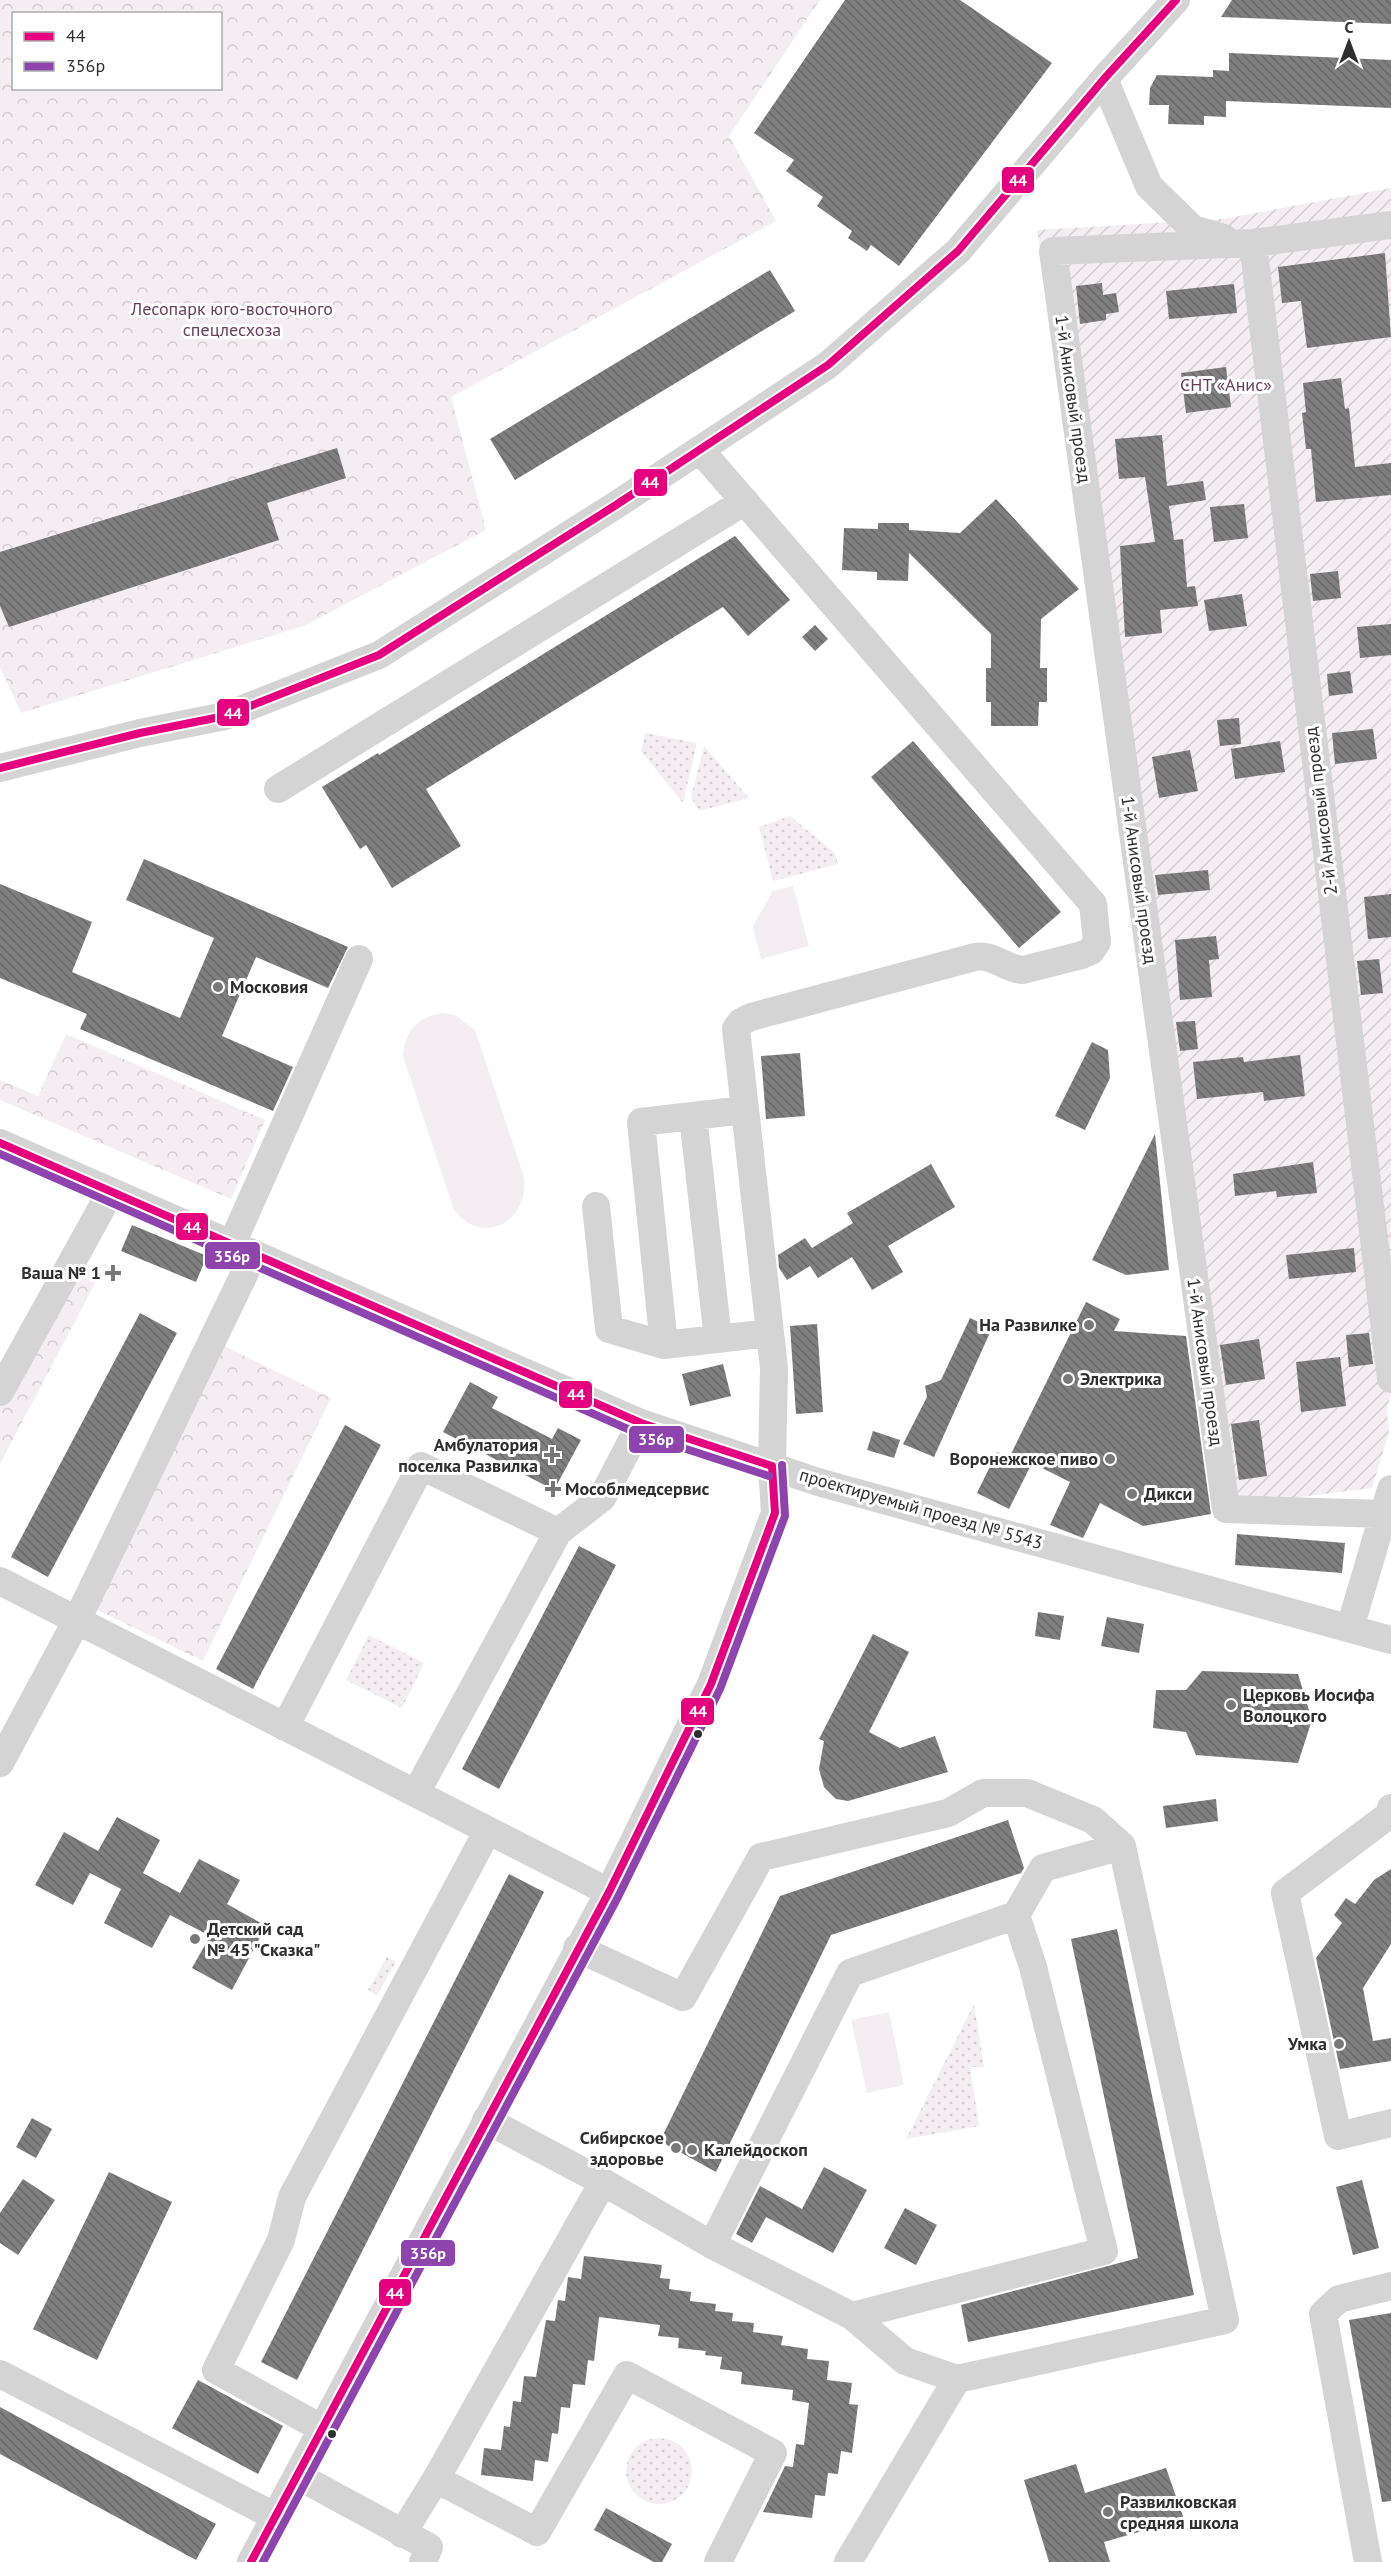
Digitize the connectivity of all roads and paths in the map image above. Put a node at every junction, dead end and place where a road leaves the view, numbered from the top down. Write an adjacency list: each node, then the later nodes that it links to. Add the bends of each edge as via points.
1 (1176, 0): 2 (street)
2 (1104, 79): 4 (street, via 1149,186 1193,229); 5 (street, via 958,251 828,365)
3 (1391, 225): 4 (street)
4 (1253, 243): 19 (street, 2-й Анисовый проезд); 23 (street, 1-й Анисовый проезд, via 1053,251 1226,1509)
5 (700, 450): 6 (street); 7 (street, via 379,655 225,716)
6 (745, 501): 8 (street); 10 (street, via 1093,903 1098,933 1090,951 1031,969 1016,970 983,956 741,1022 736,1038)
7 (0, 768)
8 (278, 789)
9 (359, 959): 15 (street)
10 (744, 1110): 11 (street); 16 (street)
11 (693, 1116): 17 (street); 18 (street, via 641,1122)
12 (0, 1143): 13 (street, проектируемый проезд № 5543)
13 (110, 1193): 15 (street, проектируемый проезд № 5543); 20 (street)
14 (596, 1206): 18 (street, via 609,1329)
15 (242, 1251): 21 (street, проектируемый проезд № 5543); 26 (street)
16 (770, 1333): 17 (street); 22 (street, via 774,1368)
17 (718, 1339): 18 (street)
18 (664, 1345)
19 (1391, 1379)
20 (0, 1392)
21 (641, 1423): 22 (street, проектируемый проезд № 5543); 24 (street, via 602,1498)
22 (772, 1466): 27 (street, проектируемый проезд № 5543); 35 (street, via 775,1513 711,1684)
23 (1388, 1501): 27 (street)
24 (558, 1532): 29 (street, via 421,1466); 31 (street)
25 (0, 1581): 26 (street)
26 (77, 1620): 29 (street); 30 (street)
27 (1350, 1628): 28 (street, проектируемый проезд № 5543)
28 (1391, 1640)
29 (285, 1726): 31 (street)
30 (0, 1763)
31 (416, 1793): 33 (street)
32 (1390, 1813): 39 (street, via 1285,1893 1338,2136)
33 (488, 1830): 35 (street); 46 (street, via 292,2197 281,2240 216,2370)
34 (1122, 1846): 36 (street, via 1043,1868); 37 (street, via 1094,1820 1027,1793 983,1793 948,1813 761,1857 683,1997); 45 (street, via 1225,2320)
35 (609, 1892): 37 (street)
36 (1016, 1915): 41 (street, via 850,1973); 43 (street, via 1033,1967 1104,2251)
37 (577, 1948): 38 (street)
38 (486, 2120): 40 (street); 46 (street)
39 (1391, 2123)
40 (603, 2182): 41 (street); 48 (street)
41 (712, 2245): 43 (street)
42 (1391, 2286): 55 (street, via 1339,2299 1323,2314)
43 (852, 2316): 45 (street, via 905,2361)
44 (0, 2374): 49 (street)
45 (957, 2379): 54 (street)
46 (322, 2430): 47 (street)
47 (298, 2476): 49 (street); 50 (street)
48 (436, 2479): 50 (street); 53 (street, via 537,2532 627,2375 773,2453)
49 (274, 2516): 51 (street)
50 (402, 2534): 52 (street, via 429,2547)
51 (251, 2562)
52 (423, 2562)
53 (718, 2562)
54 (848, 2562)
55 (1368, 2562)

